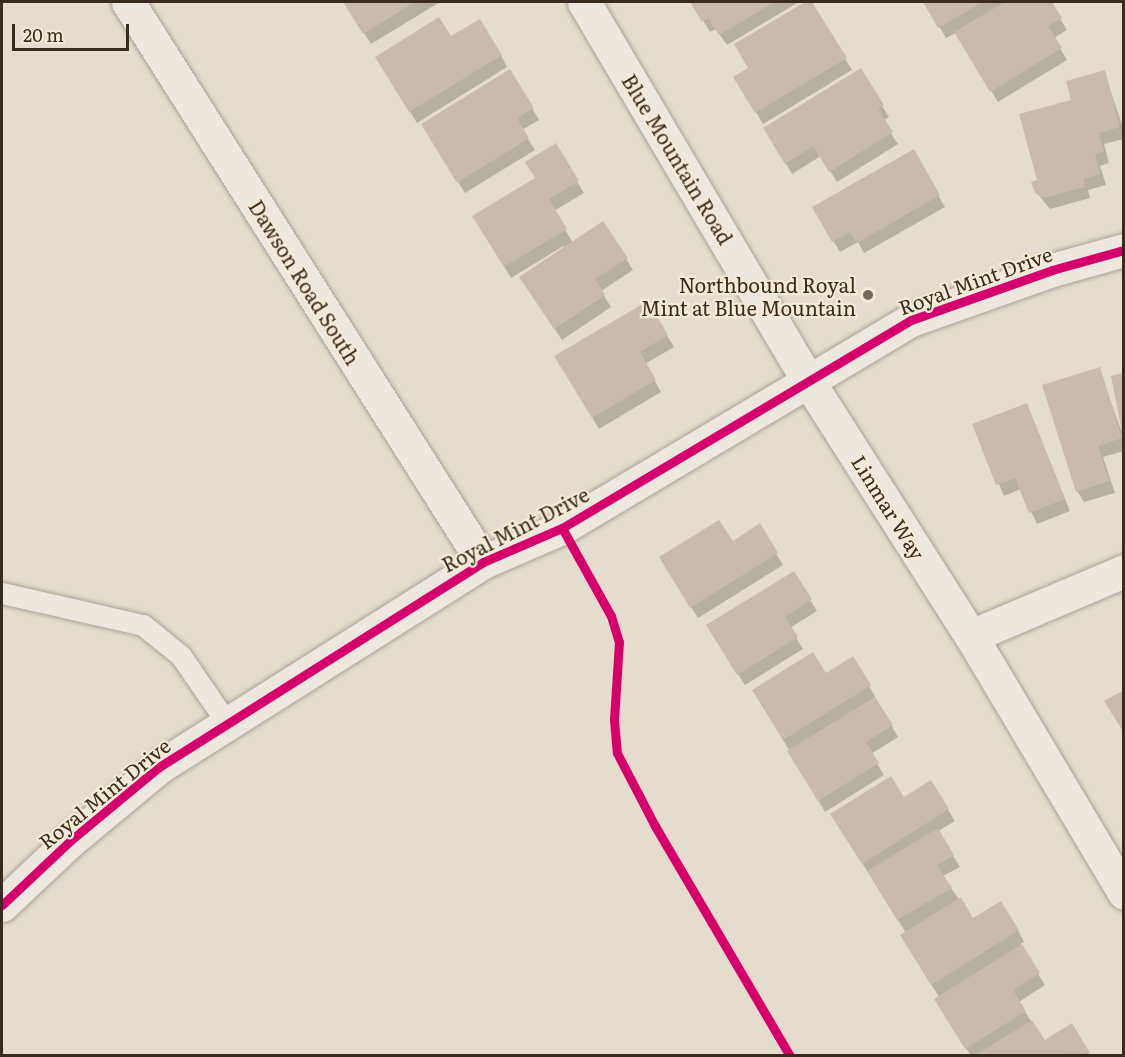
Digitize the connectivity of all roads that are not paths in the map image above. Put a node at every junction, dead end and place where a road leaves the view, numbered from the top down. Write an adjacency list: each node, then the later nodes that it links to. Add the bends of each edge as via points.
1 (128, 2): 5 (street, Dawson Road South)
2 (584, 2): 4 (street, Blue Mountain Road)
3 (1124, 250): 4 (street, Royal Mint Drive, via 1052,270 911,320)
4 (807, 379): 5 (street, Royal Mint Drive, via 562,528); 8 (street, Linmar Way)
5 (483, 562): 9 (street, Royal Mint Drive)
6 (1124, 571): 8 (street)
7 (2, 593): 9 (lane, via 143,625 181,656)
8 (970, 636): 10 (street, Linmar Way)
9 (227, 723): 11 (street, Royal Mint Drive, via 159,767)
10 (1124, 894)
11 (2, 904)

